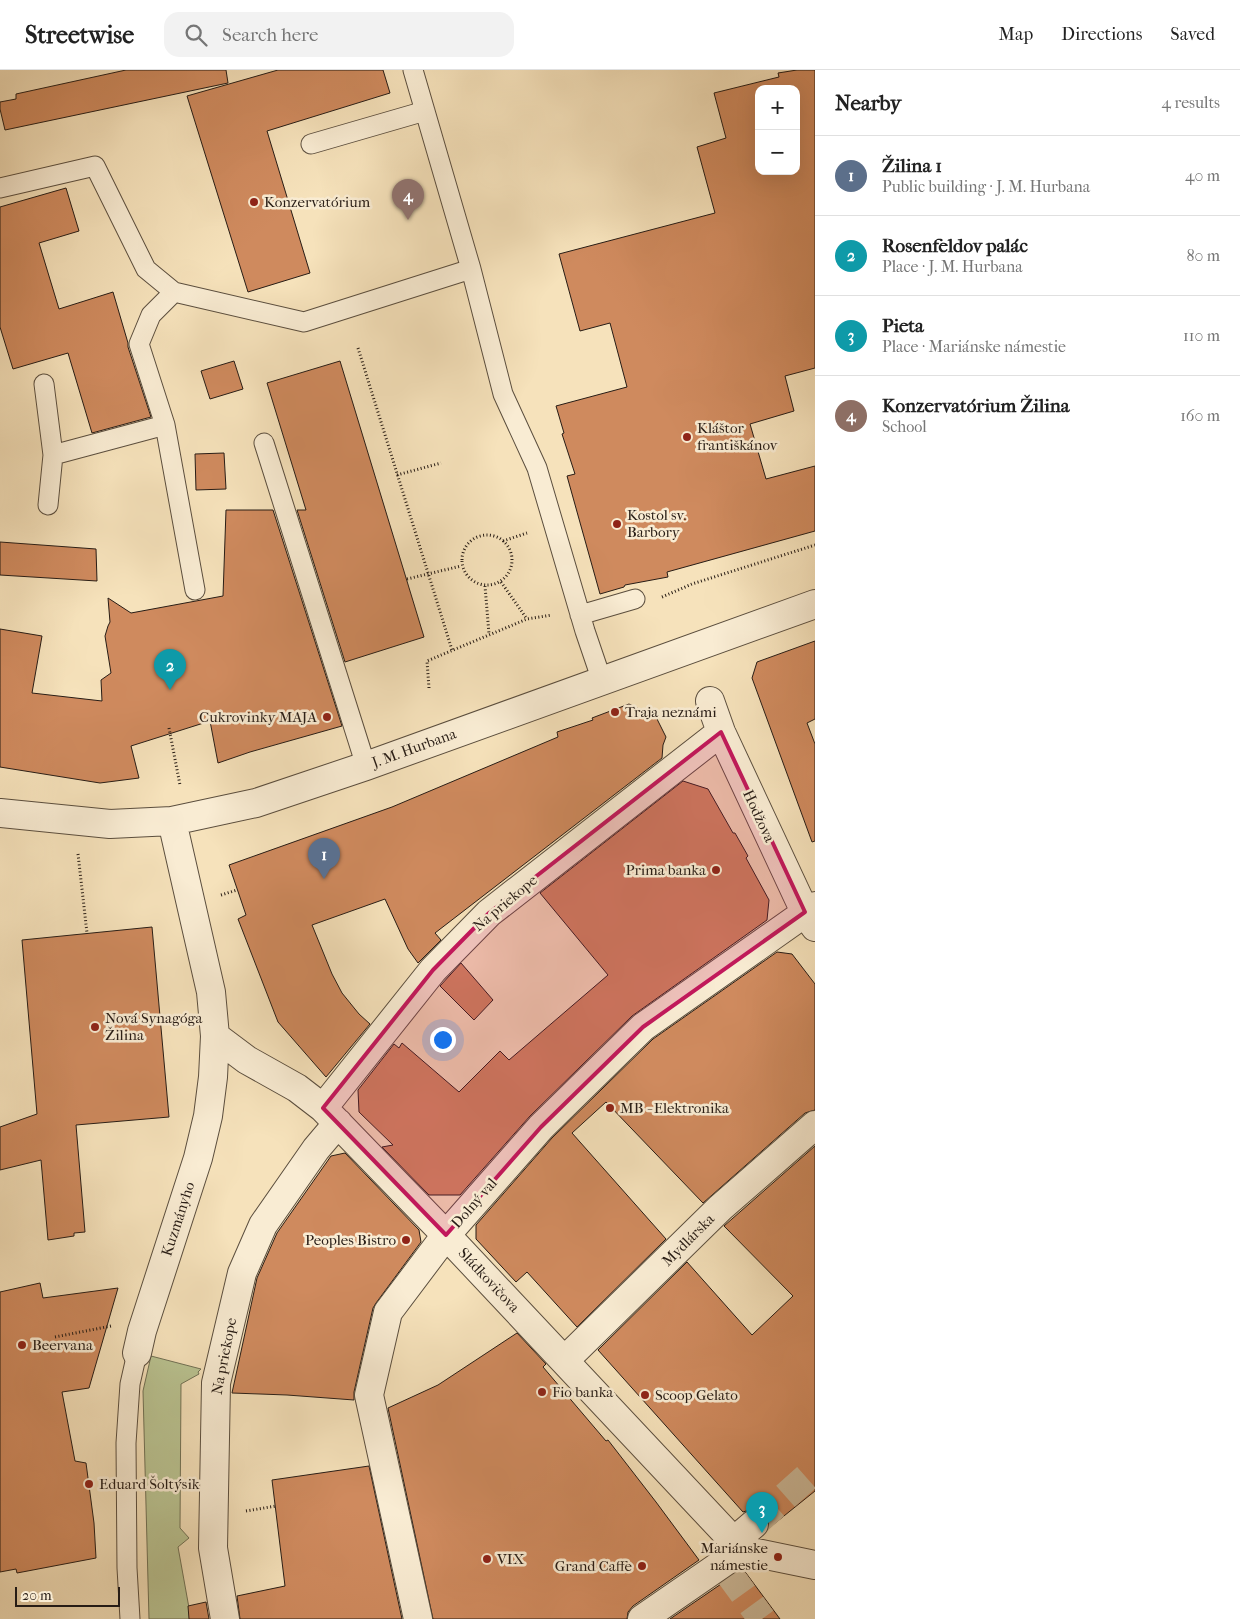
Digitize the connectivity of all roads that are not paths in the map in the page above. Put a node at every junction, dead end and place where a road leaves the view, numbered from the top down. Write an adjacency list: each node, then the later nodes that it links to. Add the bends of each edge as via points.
1 (413, 70): 2 (lane)
2 (425, 110): 3 (lane); 5 (lane)
3 (311, 144)
4 (0, 188): 6 (lane, via 95,166 146,269)
5 (471, 269): 6 (lane, via 304,322); 15 (lane, via 503,394 537,468)
6 (174, 292): 8 (lane, via 151,315 139,344)
7 (44, 384): 10 (lane)
8 (165, 425): 10 (lane); 12 (lane)
9 (264, 443): 19 (lane)
10 (54, 455): 11 (lane)
11 (48, 505)
12 (195, 590)
13 (635, 599): 15 (lane)
14 (815, 604): 16 (street, J. M. Hurbana)
15 (582, 623): 16 (lane)
16 (602, 681): 19 (street, J. M. Hurbana)
17 (710, 701): 18 (street, Hodžova)
18 (721, 732): 22 (street, Hodžova); 24 (street, Na priekope, via 489,913 433,970)
19 (366, 766): 21 (street, J. M. Hurbana, via 256,803)
20 (0, 813): 21 (street, J. M. Hurbana, via 110,824)
21 (172, 821): 23 (street, Kuzmányho, via 211,992)
22 (812, 915): 26 (street, Dolný val, via 643,1027 541,1127)
23 (215, 1036): 24 (street, Sládkovičova, via 247,1060 297,1088); 27 (street, Kuzmányho, via 208,1116 198,1158)
24 (331, 1115): 26 (street, Sládkovičova); 32 (street, Na priekope, via 288,1200 242,1273 246,1284 216,1382 213,1548)
25 (815, 1125): 28 (street, Mydlárska, via 720,1208)
26 (446, 1235): 28 (street, Sládkovičova); 33 (street, Dolný val, via 388,1312 369,1395)
27 (137, 1353): 31 (lane, Kuzmányho, via 130,1384 126,1442)
28 (565, 1360): 29 (street, Sládkovičova)
29 (736, 1550): 30 (street); 34 (street)
30 (815, 1566)
31 (130, 1619)
32 (225, 1619)
33 (418, 1619)
34 (642, 1619)

